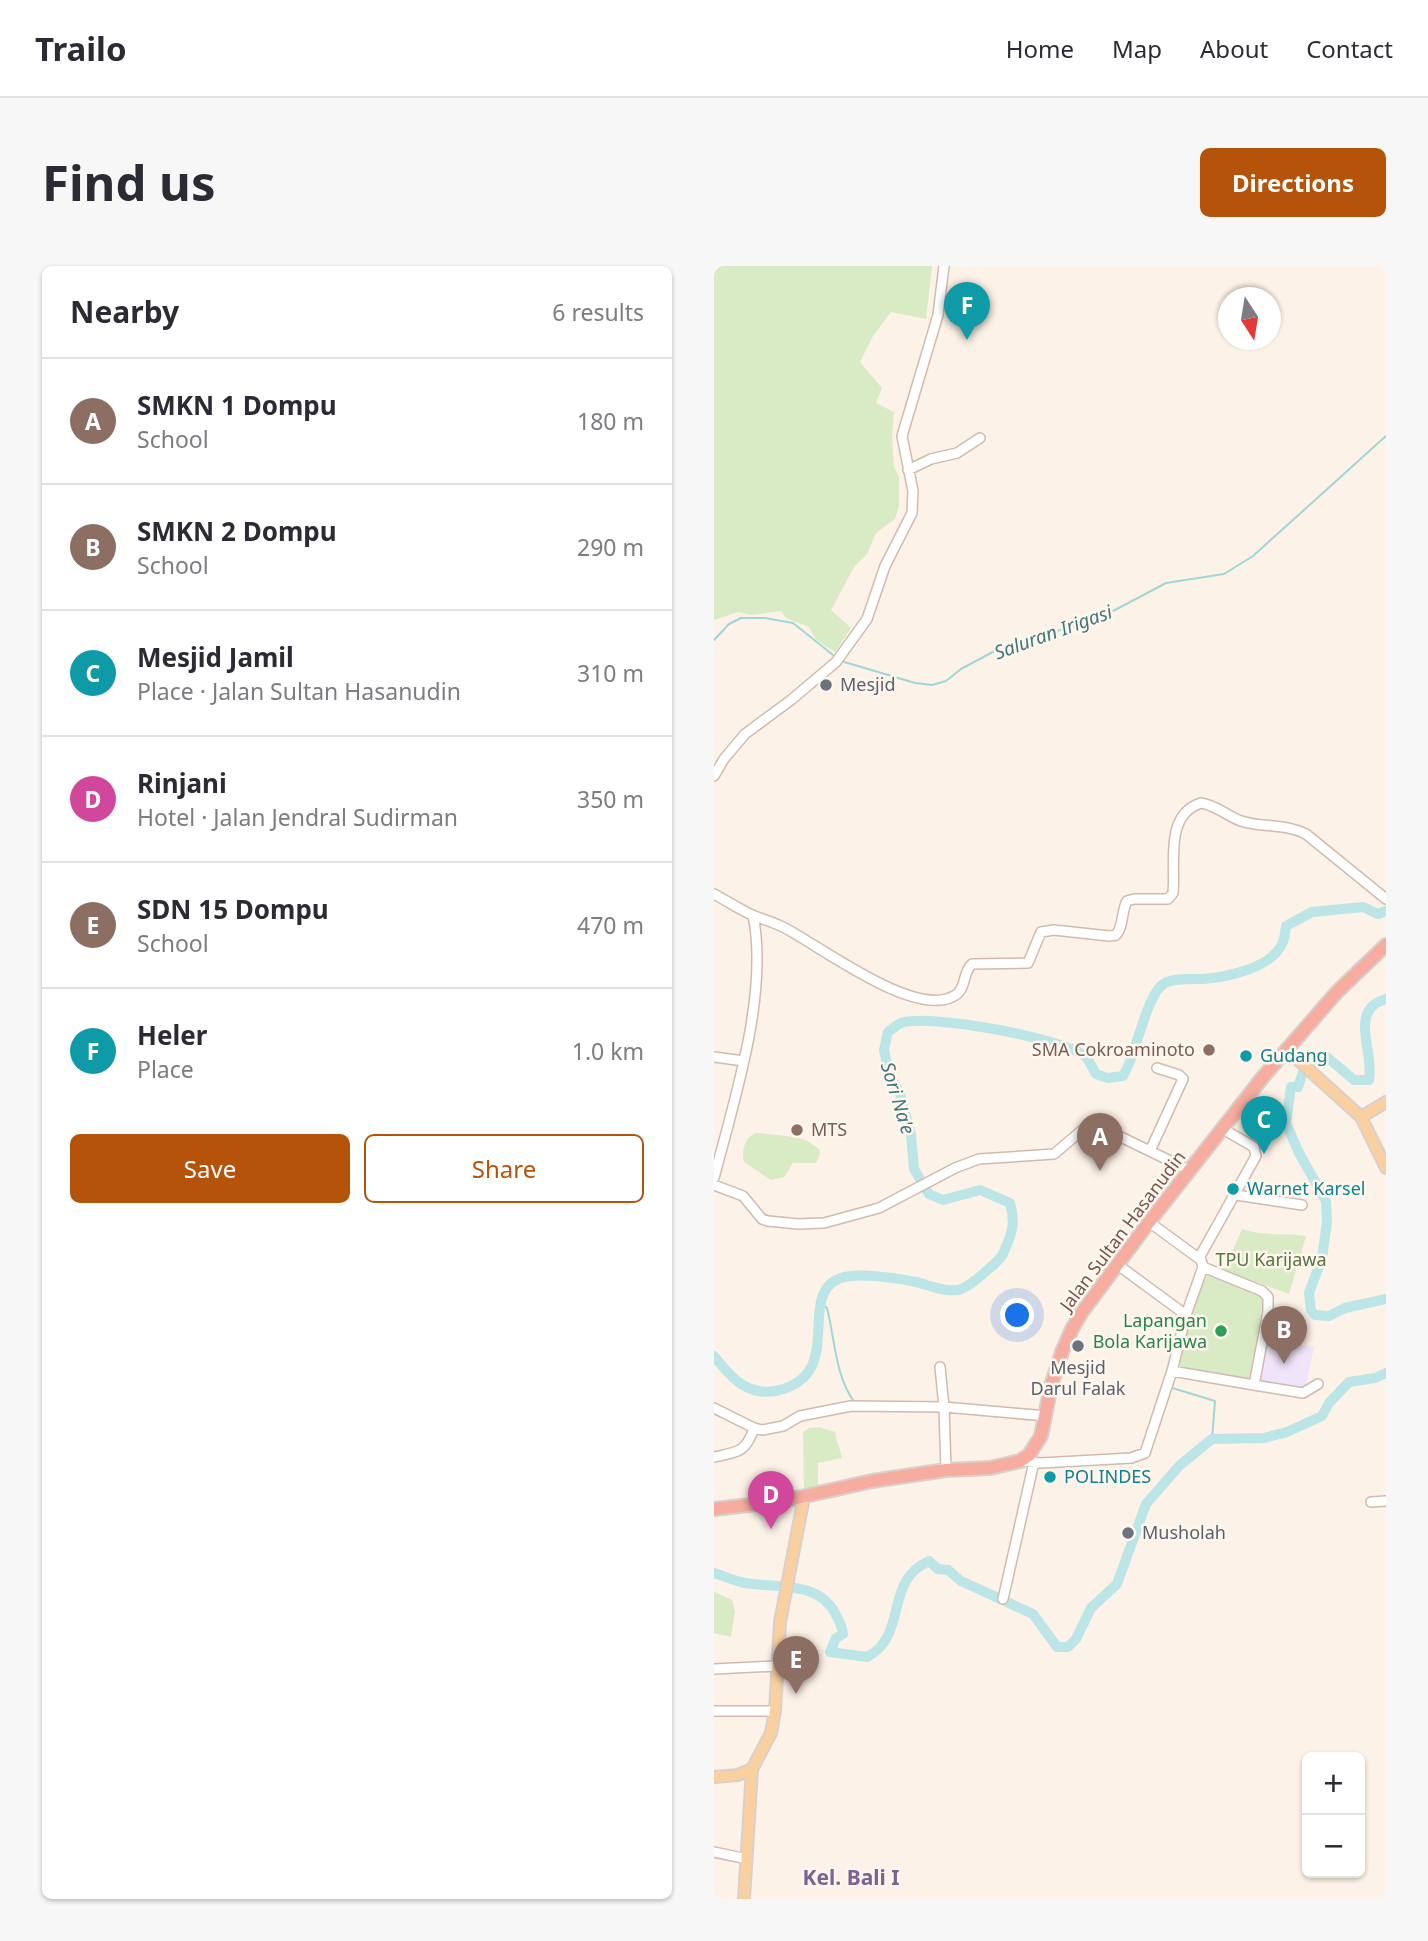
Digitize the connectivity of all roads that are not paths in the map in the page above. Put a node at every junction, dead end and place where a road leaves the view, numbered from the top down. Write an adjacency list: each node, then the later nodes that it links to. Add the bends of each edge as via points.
1 (944, 266): 3 (street, via 935,326 903,431)
2 (980, 438): 3 (street, via 957,453)
3 (908, 470): 4 (street, via 912,513 892,548 860,632 836,662 745,734)
4 (714, 776)
5 (714, 894): 7 (street)
6 (1386, 899): 7 (street, via 1306,834 1244,822 1201,803 1189,810 1176,830 1173,893 1168,899 1127,901 1116,935 1041,932 1028,963 972,964 959,992 945,999 901,993)
7 (753, 915): 11 (street, via 754,995)
8 (1386, 945): 9 (highway, Jalan Sultan Hasanudin)
9 (1286, 1049): 14 (main road); 15 (highway, Jalan Sultan Hasanudin)
10 (714, 1057): 11 (street)
11 (744, 1061): 19 (street)
12 (1157, 1068): 16 (street, via 1179,1075 1183,1081)
13 (1386, 1102): 14 (main road)
14 (1361, 1117): 17 (main road)
15 (1223, 1129): 18 (highway, Jalan Sultan Hasanudin); 21 (street, via 1256,1151)
16 (1150, 1151): 18 (street); 20 (street, via 1092,1124 1054,1154 986,1157 955,1168 899,1199 824,1223 762,1219 743,1196)
17 (1386, 1168)
18 (1191, 1171): 23 (highway, Jalan Sultan Hasanudin)
19 (714, 1178)
20 (714, 1185)
21 (1236, 1195): 22 (street); 24 (street)
22 (1302, 1205)
23 (1149, 1222): 24 (street); 25 (highway, Jalan Sultan Hasanudin)
24 (1201, 1263): 26 (street); 30 (street, via 1268,1297)
25 (1118, 1265): 26 (street); 33 (highway, Jalan Sultan Hasanudin, via 1072,1329 1054,1373)
26 (1186, 1315): 28 (street)
27 (940, 1367): 31 (street)
28 (1172, 1371): 30 (street); 36 (street, via 1143,1455)
29 (1318, 1384): 30 (street, via 1303,1393)
30 (1254, 1385)
31 (944, 1407): 33 (street); 34 (street, via 850,1406 800,1416 769,1430); 37 (street)
32 (714, 1408): 34 (street)
33 (1046, 1416): 36 (highway, Jalan Sultan Hasanudin)
34 (754, 1429): 35 (street, via 742,1450)
35 (714, 1457)
36 (1036, 1458): 37 (highway, Jalan Sultan Hasanudin); 44 (street)
37 (946, 1471): 38 (highway, Jalan Sultan Hasanudin)
38 (804, 1497): 39 (highway, Jalan Sultan Hasanudin); 43 (main road)
39 (783, 1501): 42 (highway, Jalan Sultan Hasanudin); 43 (main road)
40 (1386, 1501): 41 (street)
41 (1371, 1502)
42 (715, 1507)
43 (799, 1516): 45 (main road)
44 (1003, 1599)
45 (776, 1667): 46 (street); 48 (main road)
46 (714, 1669)
47 (714, 1711): 48 (street)
48 (775, 1711): 49 (main road, via 771,1733)
49 (752, 1769): 50 (main road); 52 (main road)
50 (714, 1777)
51 (714, 1853): 52 (street)
52 (747, 1859): 53 (main road)
53 (744, 1899)

